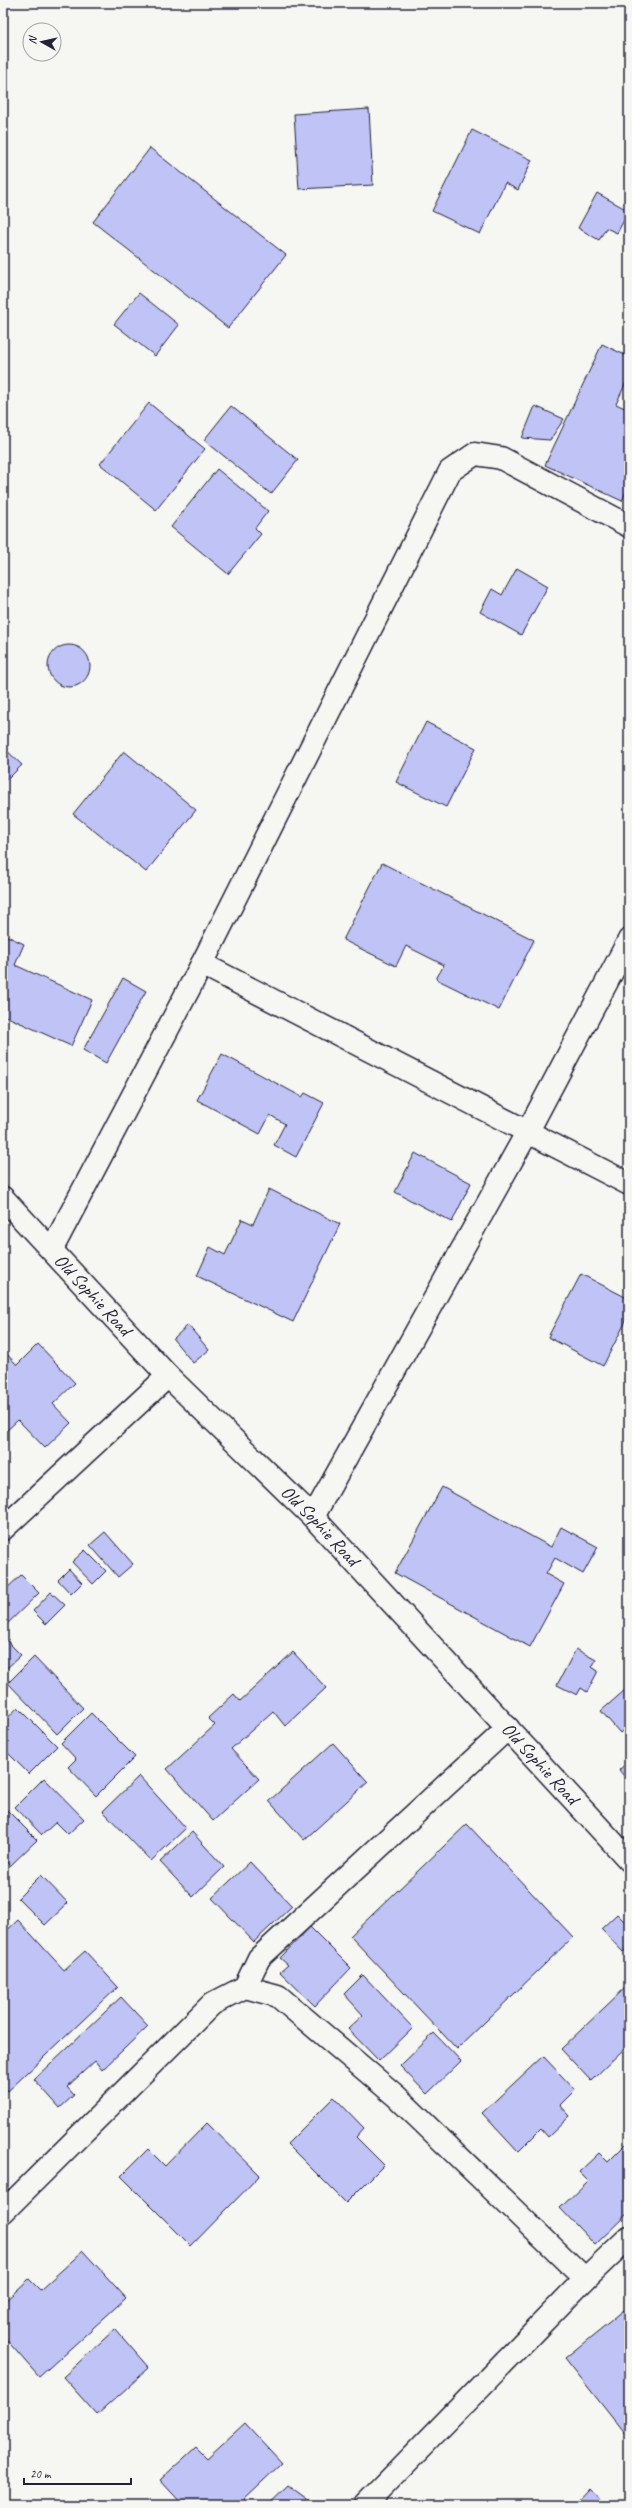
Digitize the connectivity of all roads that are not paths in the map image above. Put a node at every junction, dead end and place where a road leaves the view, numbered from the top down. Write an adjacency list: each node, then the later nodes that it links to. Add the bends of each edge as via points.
1 (629, 526): 3 (street, via 501,458 475,454 450,470)
2 (629, 940): 4 (street)
3 (202, 964): 4 (street); 7 (street)
4 (528, 1131): 5 (street); 9 (street)
5 (629, 1184)
6 (3, 1198): 7 (street, Old Sophie Road)
7 (52, 1249): 8 (street, Old Sophie Road)
8 (168, 1376): 9 (street, Old Sophie Road); 10 (street)
9 (313, 1517): 11 (street, Old Sophie Road)
10 (3, 1529)
11 (508, 1728): 12 (street, Old Sophie Road); 13 (street, via 259,1958)
12 (629, 1860)
13 (245, 1987): 14 (street, via 212,2004); 16 (street, via 278,1996 396,2096)
14 (3, 2212)
15 (629, 2237): 16 (street)
16 (585, 2279): 17 (street)
17 (364, 2505)

